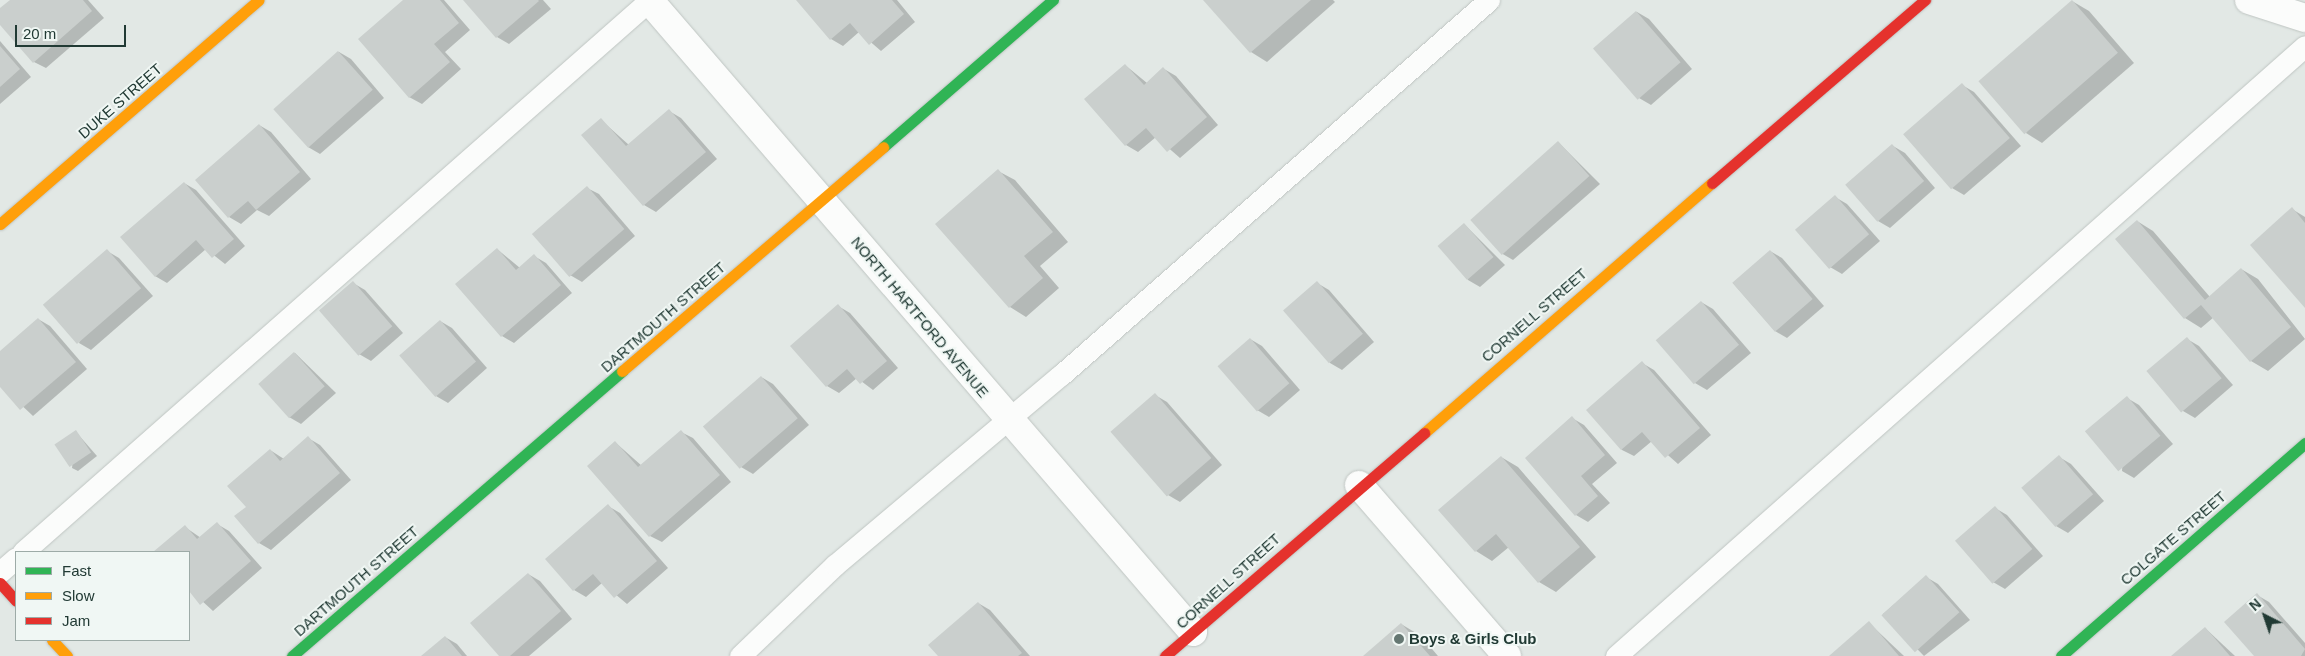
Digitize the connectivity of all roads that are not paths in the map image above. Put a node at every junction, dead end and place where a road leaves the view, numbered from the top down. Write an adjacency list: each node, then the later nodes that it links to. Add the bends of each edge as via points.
1 (260, 0): 10 (street, DUKE STREET)
2 (649, 0): 9 (street, NORTH HARTFORD AVENUE); 14 (lane)
3 (1053, 0): 9 (street, DARTMOUTH STREET)
4 (1489, 0): 11 (lane)
5 (1924, 0): 13 (street, CORNELL STREET)
6 (2249, 0): 7 (street)
7 (2305, 18)
8 (2305, 46): 26 (lane)
9 (821, 201): 11 (street, NORTH HARTFORD AVENUE); 22 (street, DARTMOUTH STREET)
10 (0, 224)
11 (1007, 419): 19 (street, NORTH HARTFORD AVENUE); 23 (lane, via 781,613)
12 (2305, 443): 27 (street, COLGATE STREET)
13 (1358, 485): 19 (street, CORNELL STREET); 25 (street)
14 (24, 551)
15 (15, 559): 16 (lane)
16 (0, 572)
17 (0, 583): 18 (street)
18 (15, 600)
19 (1193, 632): 24 (street, CORNELL STREET)
20 (53, 641): 21 (street)
21 (67, 656)
22 (292, 656)
23 (740, 656)
24 (1166, 656)
25 (1507, 656)
26 (1616, 656)
27 (2062, 656)

